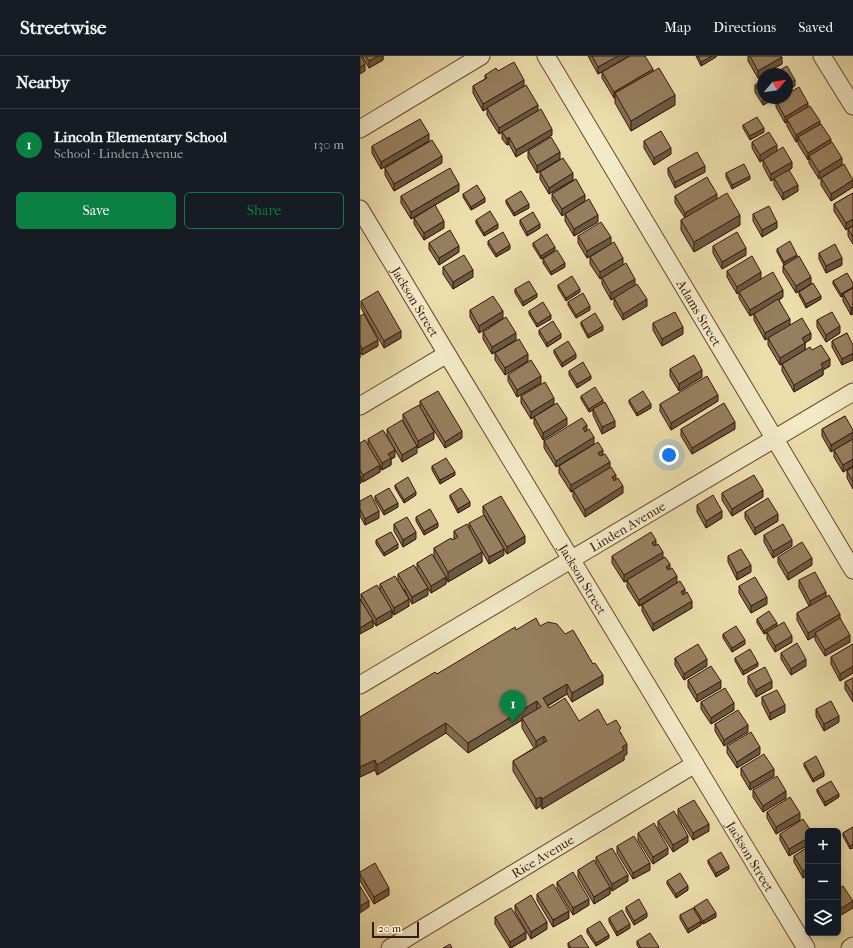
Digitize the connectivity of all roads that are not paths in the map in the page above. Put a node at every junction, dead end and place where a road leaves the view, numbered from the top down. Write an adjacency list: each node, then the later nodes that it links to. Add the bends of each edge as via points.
1 (481, 56): 5 (street)
2 (546, 56): 10 (street, Adams Street)
3 (822, 56): 4 (street)
4 (853, 106)
5 (360, 129)
6 (360, 209): 7 (street, Jackson Street)
7 (447, 354): 9 (street); 11 (street, Jackson Street)
8 (853, 392): 10 (street, Linden Avenue)
9 (360, 406)
10 (774, 439): 11 (street, Linden Avenue); 12 (street, Adams Street)
11 (571, 560): 13 (street, Linden Avenue); 14 (street, Jackson Street)
12 (853, 570)
13 (360, 685)
14 (695, 764): 16 (street, Rice Avenue); 17 (street, Jackson Street)
15 (853, 946): 18 (street)
16 (390, 948)
17 (806, 948)
18 (850, 948)

